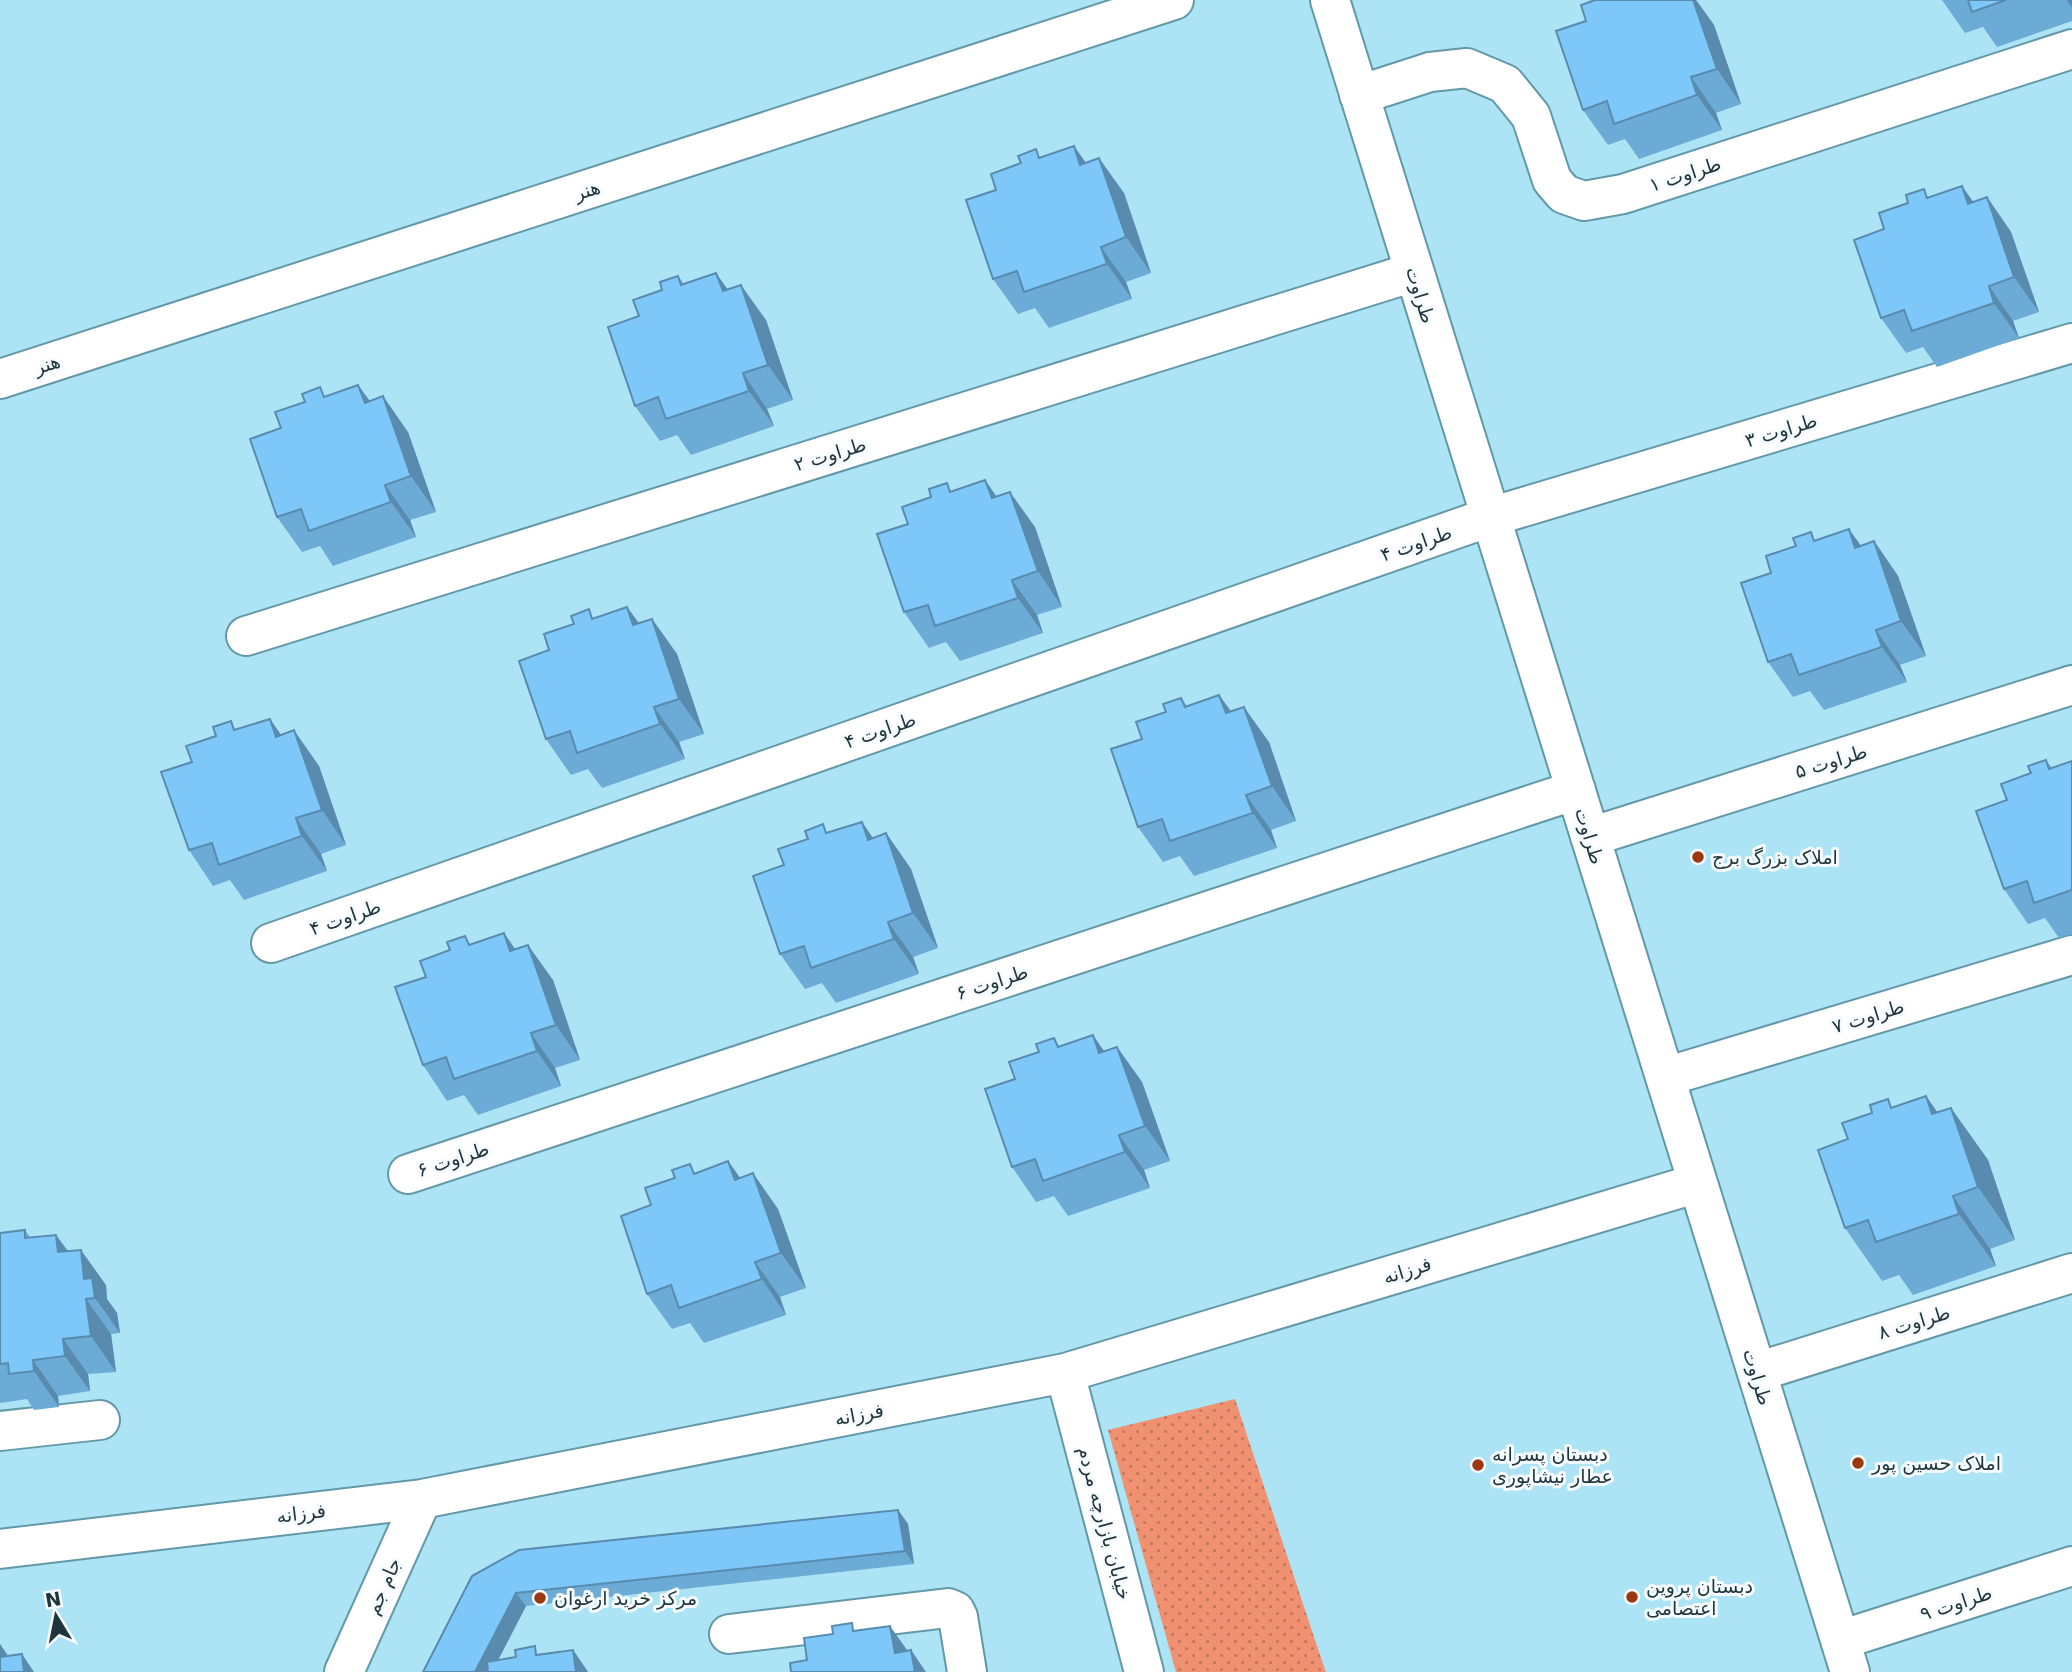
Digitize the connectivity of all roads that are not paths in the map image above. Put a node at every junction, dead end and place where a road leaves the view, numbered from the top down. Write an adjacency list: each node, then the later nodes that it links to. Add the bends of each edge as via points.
1 (1174, 0): 7 (street, هنر)
2 (1330, 0): 4 (street, طراوت)
3 (2072, 49): 4 (street, طراوت ۱, via 1623,194 1584,201 1564,194 1552,180 1531,116 1504,84 1466,68 1430,72)
4 (1359, 95): 5 (street, طراوت)
5 (1414, 272): 8 (street, طراوت); 9 (street, طراوت ۲)
6 (2072, 343): 8 (street, طراوت ۳)
7 (0, 379)
8 (1490, 517): 11 (street, طراوت); 13 (street, طراوت ۴)
9 (246, 636)
10 (2072, 685): 12 (street, طراوت ۵)
11 (1576, 790): 12 (street, طراوت); 16 (street, طراوت ۶)
12 (1590, 836): 15 (street, طراوت)
13 (271, 943)
14 (2072, 955): 15 (street, طراوت ۷)
15 (1665, 1077): 17 (street, طراوت)
16 (408, 1174)
17 (1698, 1183): 19 (street, طراوت); 20 (street, فرزانه)
18 (2072, 1273): 19 (street, طراوت ۸)
19 (1757, 1372): 27 (street, طراوت)
20 (1065, 1373): 23 (street, فرزانه); 30 (street, خیابان بازارچه مردم)
21 (100, 1420): 22 (street)
22 (0, 1431)
23 (422, 1499): 24 (street, فرزانه); 28 (street, جام جم)
24 (0, 1549)
25 (2072, 1566): 27 (street, طراوت ۹)
26 (729, 1634): 29 (street, via 948,1608 958,1617)
27 (1845, 1656)
28 (344, 1672)
29 (967, 1672)
30 (1144, 1672)

